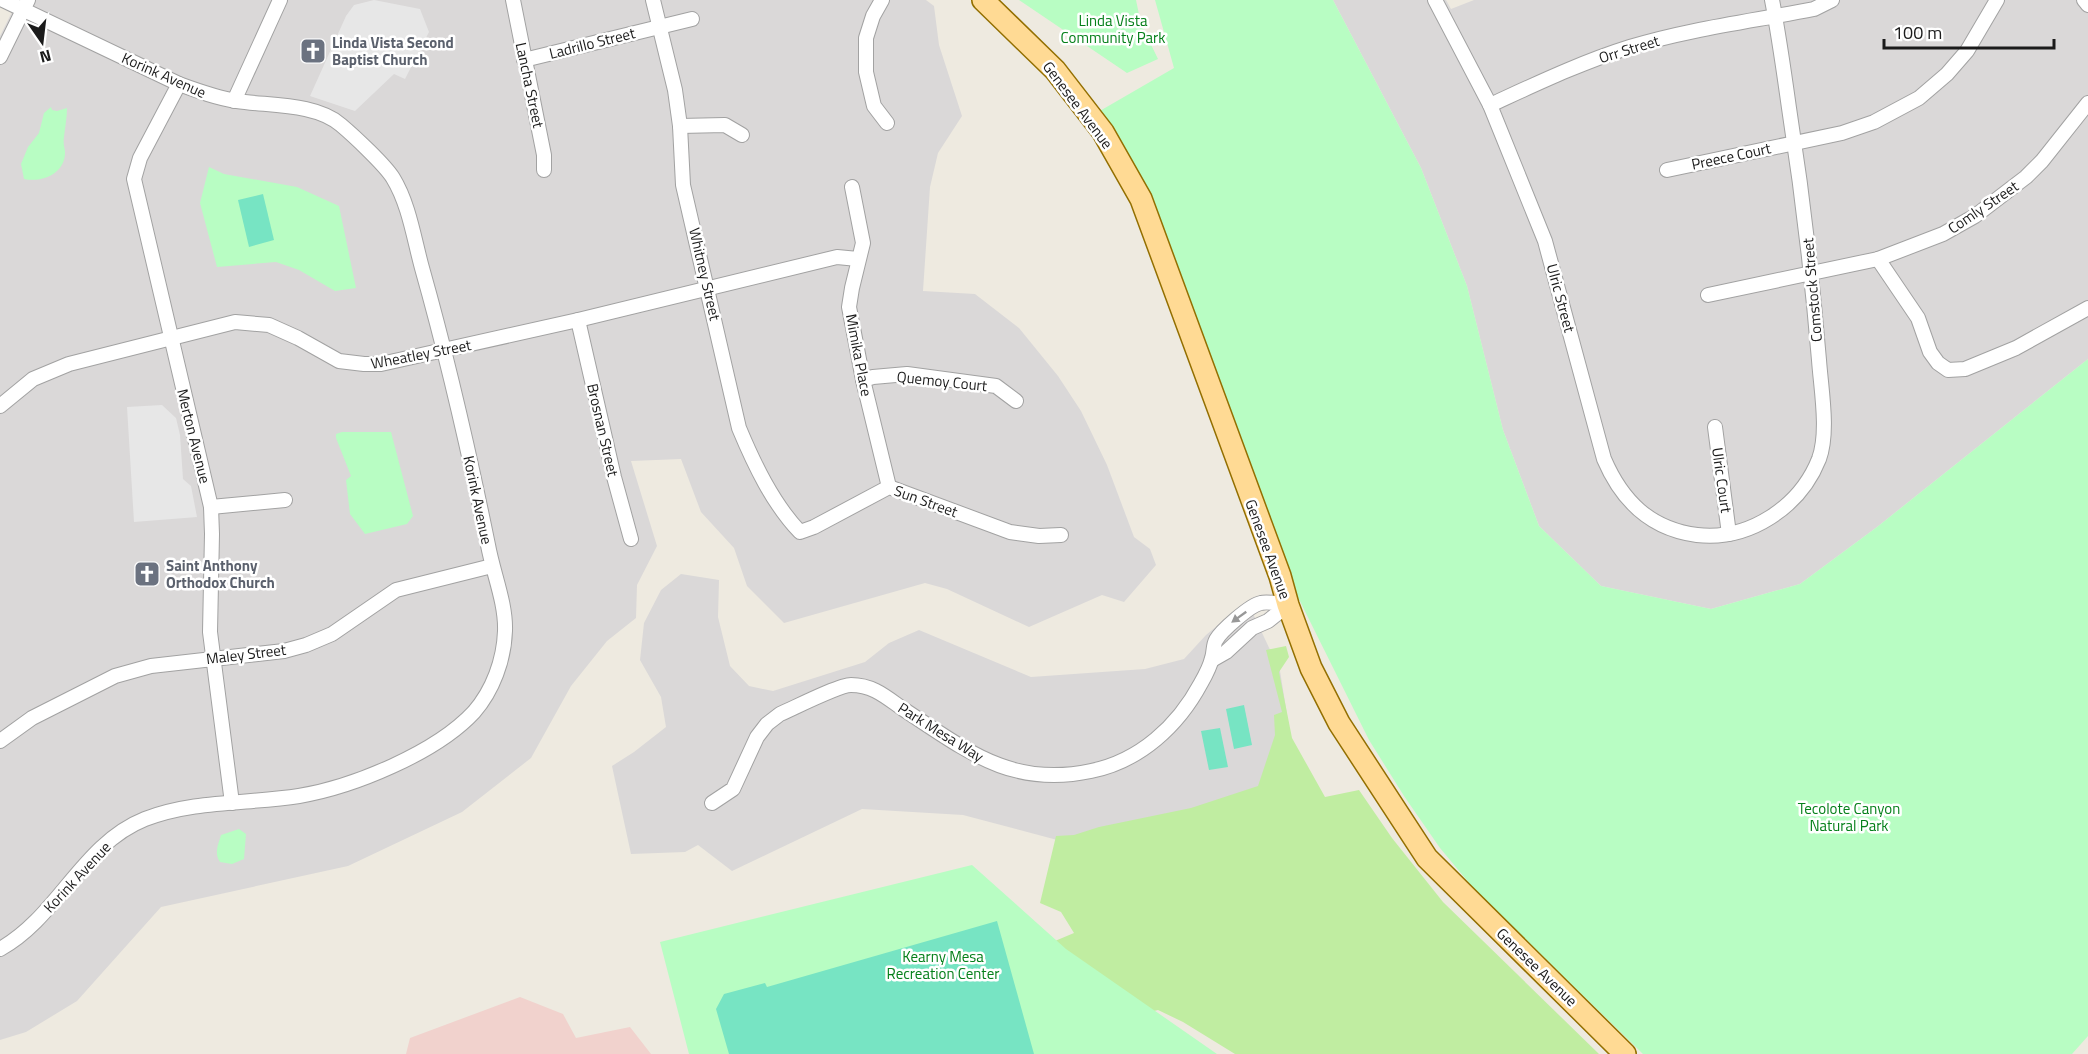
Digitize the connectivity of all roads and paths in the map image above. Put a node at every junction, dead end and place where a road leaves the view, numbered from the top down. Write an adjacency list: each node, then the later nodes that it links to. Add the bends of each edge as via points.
1 (3, 0): 13 (street, Korink Avenue)
2 (280, 0): 20 (street)
3 (513, 0): 18 (street, Lancha Street)
4 (653, 0): 16 (street, Whitney Street)
5 (882, 0): 23 (street, via 866,38 866,72 874,106)
6 (983, 0): 51 (main road, Genesee Avenue, via 1055,70 1103,132 1141,200)
7 (1435, 0): 22 (street, Ulric Street)
8 (1772, 0): 14 (street, Comstock Street)
9 (1832, 0): 14 (street, Orr Street, via 1814,9)
10 (1997, 0): 26 (street, Preece Court, via 1967,51 1919,98 1874,122)
11 (2084, 0): 12 (street)
12 (2088, 4)
13 (26, 5): 17 (street); 19 (street, Korink Avenue)
14 (1776, 16): 22 (street, Orr Street, via 1629,47 1570,68); 26 (street, Comstock Street)
15 (692, 19): 16 (street, Ladrillo Street)
16 (660, 26): 18 (street, Ladrillo Street); 24 (street, Whitney Street)
17 (0, 57)
18 (524, 60): 27 (street, Lancha Street)
19 (179, 84): 20 (street, Korink Avenue); 37 (street, Merton Avenue, via 140,158 134,179)
20 (234, 101): 38 (street, Korink Avenue, via 327,115 392,176 403,199)
21 (2088, 103): 30 (street, Comly Street, via 2042,161 1975,216 1943,234)
22 (1490, 105): 47 (street, Ulric Street, via 1545,241 1604,459 1614,482 1634,507 1661,526 1697,535)
23 (887, 123)
24 (681, 126): 25 (street, via 725,125); 33 (street, Whitney Street, via 683,185)
25 (742, 135)
26 (1795, 143): 28 (street, Preece Court); 32 (street, Comstock Street)
27 (544, 170)
28 (1666, 170)
29 (852, 187): 31 (street, Mimika Place, via 864,243)
30 (1878, 259): 32 (street, Comly Street); 35 (street, via 1918,318 1930,352 1948,370 1965,369 2016,348)
31 (858, 260): 33 (street, Wheatley Street, via 837,257); 39 (street, Mimika Place, via 849,307)
32 (1812, 272): 34 (street, Comly Street); 47 (street, Comstock Street, via 1824,429 1820,457 1805,485 1785,508 1759,524)
33 (708, 288): 36 (street, Wheatley Street); 46 (street, Whitney Street, via 739,428 786,518)
34 (1708, 295)
35 (2088, 308)
36 (578, 320): 38 (street, Wheatley Street); 49 (street, Brosnan Street)
37 (170, 339): 38 (street, Wheatley Street, via 235,322 269,325 339,361 381,364); 41 (street, Wheatley Street, via 69,364 33,379); 45 (street, Merton Avenue)
38 (444, 350): 50 (street, Korink Avenue)
39 (863, 380): 40 (street, Quemoy Court, via 908,374 996,386); 43 (street, Mimika Place)
40 (1016, 401)
41 (0, 406)
42 (1715, 427): 47 (street, Ulric Court)
43 (889, 487): 46 (street, Sun Street); 48 (street, Sun Street, via 1010,532)
44 (285, 500): 45 (street)
45 (211, 507): 52 (street, Merton Avenue)
46 (800, 532)
47 (1729, 534)
48 (1061, 535)
49 (631, 539)
50 (492, 566): 52 (street, Maley Street, via 396,590 332,634 306,645); 54 (street, Korink Avenue, via 505,632 500,664 474,712 446,735 376,774 333,789)
51 (1288, 604): 55 (street, Park Mesa Way, via 1261,603 1235,619 1215,641 1212,660 1201,684 1173,726 1116,764 1072,775 1027,774 996,765 959,746 868,686 848,685 772,720 757,737 733,789); 57 (main road, Genesee Avenue, via 1311,668 1340,723 1427,858)
52 (213, 658): 53 (street, Maley Street, via 151,666 115,676 32,718); 54 (street, Merton Avenue)
53 (0, 741)
54 (232, 803): 56 (street, Korink Avenue, via 181,807 142,820 87,861 34,923)
55 (712, 803)
56 (0, 949)
57 (1625, 1054)

